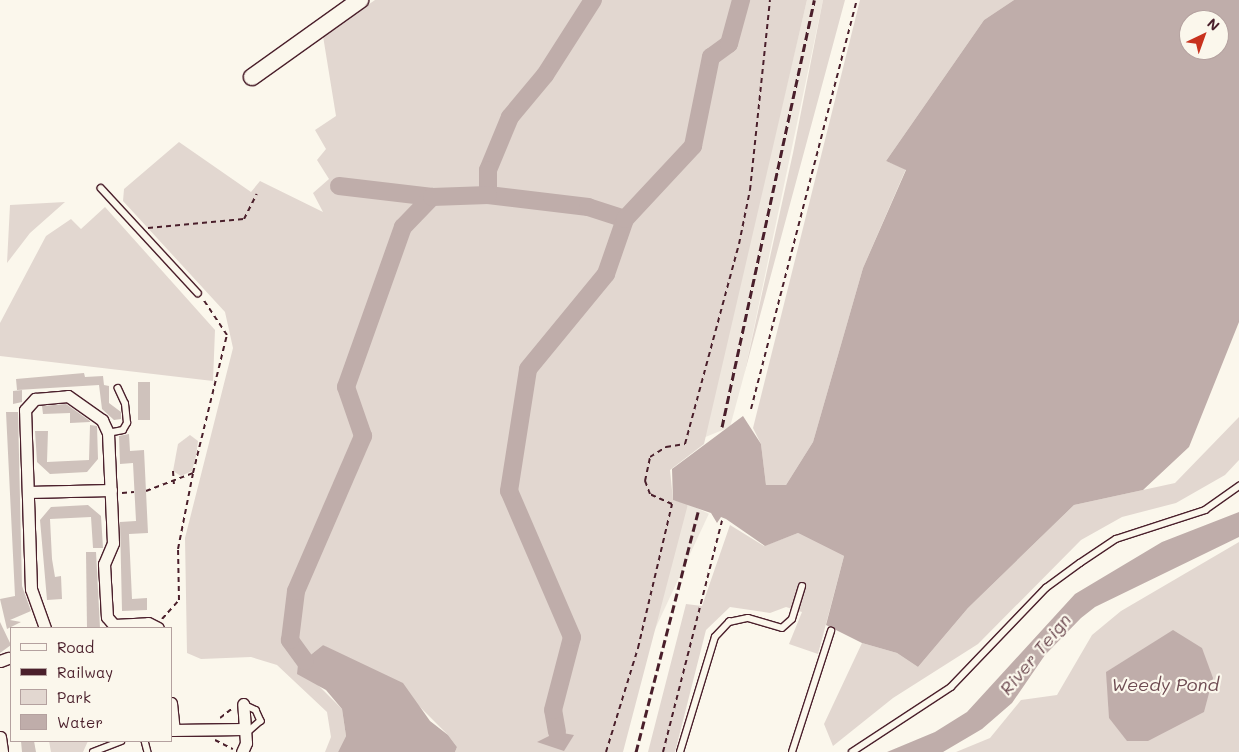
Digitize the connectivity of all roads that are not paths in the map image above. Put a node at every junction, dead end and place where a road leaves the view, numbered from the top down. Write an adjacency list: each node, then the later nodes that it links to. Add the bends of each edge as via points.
1 (360, 0): 2 (street)
2 (252, 78)
3 (101, 188): 4 (lane)
4 (198, 294)
5 (118, 389): 7 (lane)
6 (131, 400): 7 (lane)
7 (125, 404): 8 (lane, via 127,424 123,430)
8 (108, 433): 10 (street, via 102,420 77,398 35,399 25,410); 11 (street)
9 (1239, 486): 25 (lane, via 1205,510 1116,539 1080,563 1046,588 951,688)
10 (28, 492): 11 (street); 13 (street, via 30,589)
11 (111, 492): 14 (street, via 113,543 104,564 107,617 114,624)
12 (802, 586): 23 (lane, via 792,619 782,628 748,618 729,622 714,637)
13 (44, 627)
14 (157, 627)
15 (831, 631): 24 (lane)
16 (238, 703): 20 (street); 20 (lane, via 256,710 261,721)
17 (172, 730): 20 (street)
18 (0, 737): 21 (street)
19 (118, 742): 22 (lane)
20 (246, 742)
21 (2, 752)
22 (93, 752)
23 (680, 752)
24 (792, 752)
25 (852, 752)

